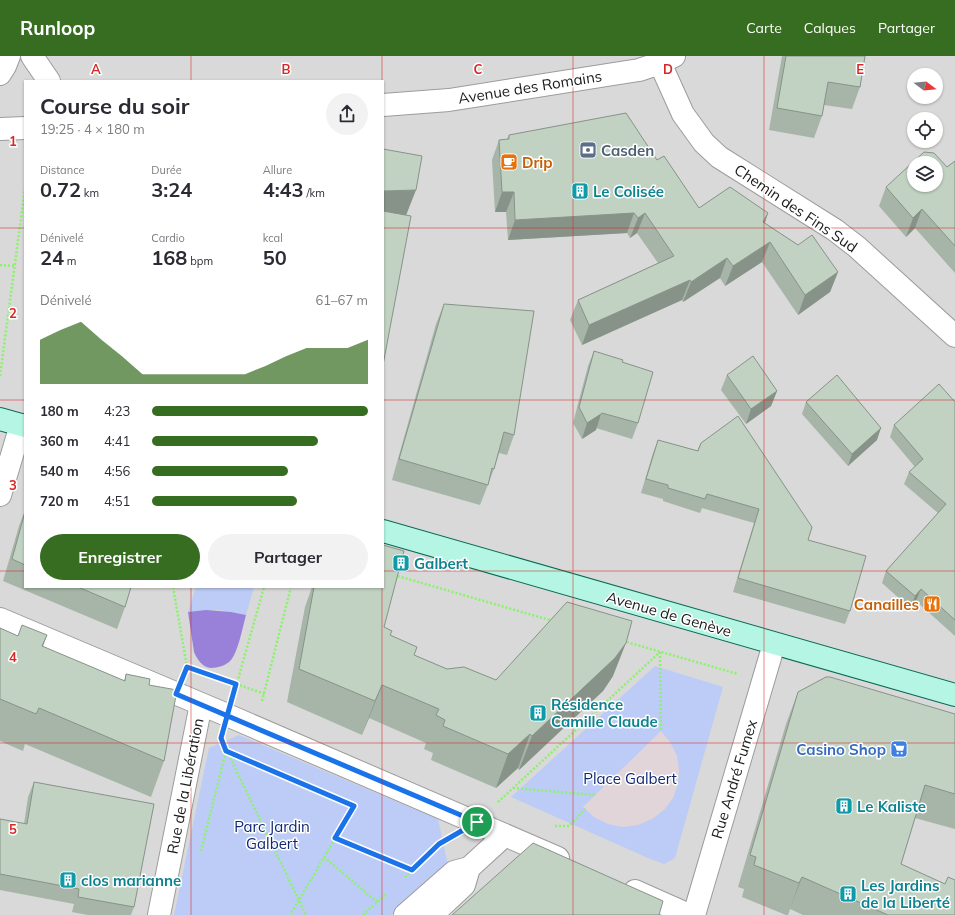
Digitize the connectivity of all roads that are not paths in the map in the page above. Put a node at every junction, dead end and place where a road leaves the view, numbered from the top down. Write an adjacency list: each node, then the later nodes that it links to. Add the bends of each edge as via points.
1 (9, 56): 4 (street)
2 (32, 56): 5 (street)
3 (667, 60): 6 (street, Avenue des Romains, via 639,70 448,100); 9 (street, Chemin des Fins Sud, via 683,114 704,143 719,157 835,230)
4 (0, 74)
5 (48, 80)
6 (384, 105)
7 (24, 128): 8 (street)
8 (0, 129)
9 (955, 336)
10 (10, 423): 11 (street)
11 (0, 494)
12 (384, 531): 14 (main road, Avenue de Genève)
13 (0, 619): 16 (street)
14 (774, 644): 15 (main road, Avenue de Genève); 25 (street, Rue André Fumex)
15 (955, 695)
16 (201, 704): 17 (street); 21 (street, Rue de la Libération)
17 (505, 835): 18 (street); 19 (street)
18 (575, 865)
19 (469, 868): 22 (street, via 454,872); 23 (street, via 464,884)
20 (616, 883): 24 (street)
21 (160, 915)
22 (405, 915)
23 (432, 915)
24 (689, 915)
25 (694, 915)

